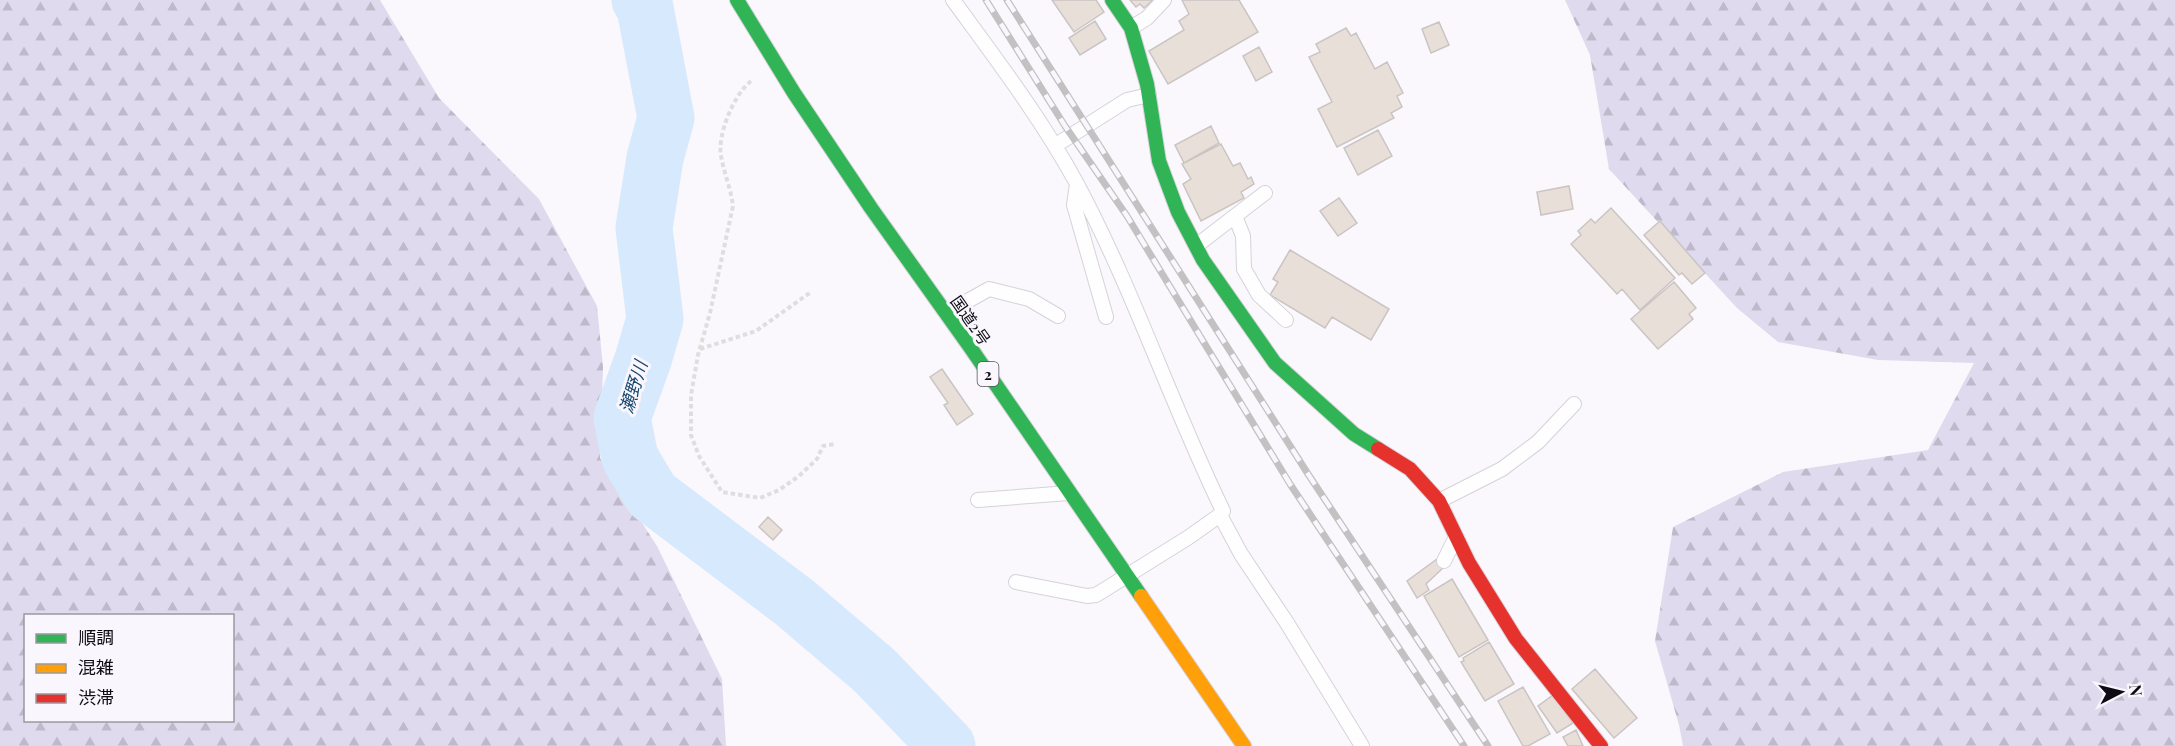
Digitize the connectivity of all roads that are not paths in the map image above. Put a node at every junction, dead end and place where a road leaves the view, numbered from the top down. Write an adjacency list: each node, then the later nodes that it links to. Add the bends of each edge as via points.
1 (737, 0): 12 (main road, 国道2号 / 2, via 871,208)
2 (953, 0): 7 (lane)
3 (1112, 0): 5 (main road)
4 (1164, 0): 5 (lane)
5 (1131, 28): 6 (main road)
6 (1149, 95): 7 (lane, via 1127,100); 11 (main road, via 1159,161)
7 (1056, 145): 8 (lane)
8 (1077, 184): 14 (lane, via 1074,205); 20 (lane, via 1128,291 1223,511)
9 (1265, 193): 10 (lane)
10 (1235, 216): 11 (lane); 15 (lane, via 1243,237 1244,269 1259,295)
11 (1196, 246): 19 (main road, via 1275,363 1354,434 1410,469)
12 (946, 313): 13 (lane, via 989,288 1029,299); 17 (main road, 国道2号 / 2)
13 (1058, 316)
14 (1106, 317)
15 (1286, 320)
16 (1574, 404): 19 (lane, via 1538,442 1502,468)
17 (1069, 492): 18 (lane); 23 (main road, 国道2号 / 2)
18 (978, 500)
19 (1439, 501): 21 (main road)
20 (1220, 515): 23 (lane); 26 (lane)
21 (1456, 536): 22 (lane); 27 (main road, via 1516,639)
22 (1444, 561)
23 (1126, 576): 24 (lane, via 1096,595 1087,596); 25 (main road, 国道2号 / 2)
24 (1016, 582)
25 (1244, 746)
26 (1362, 746)
27 (1601, 746)

